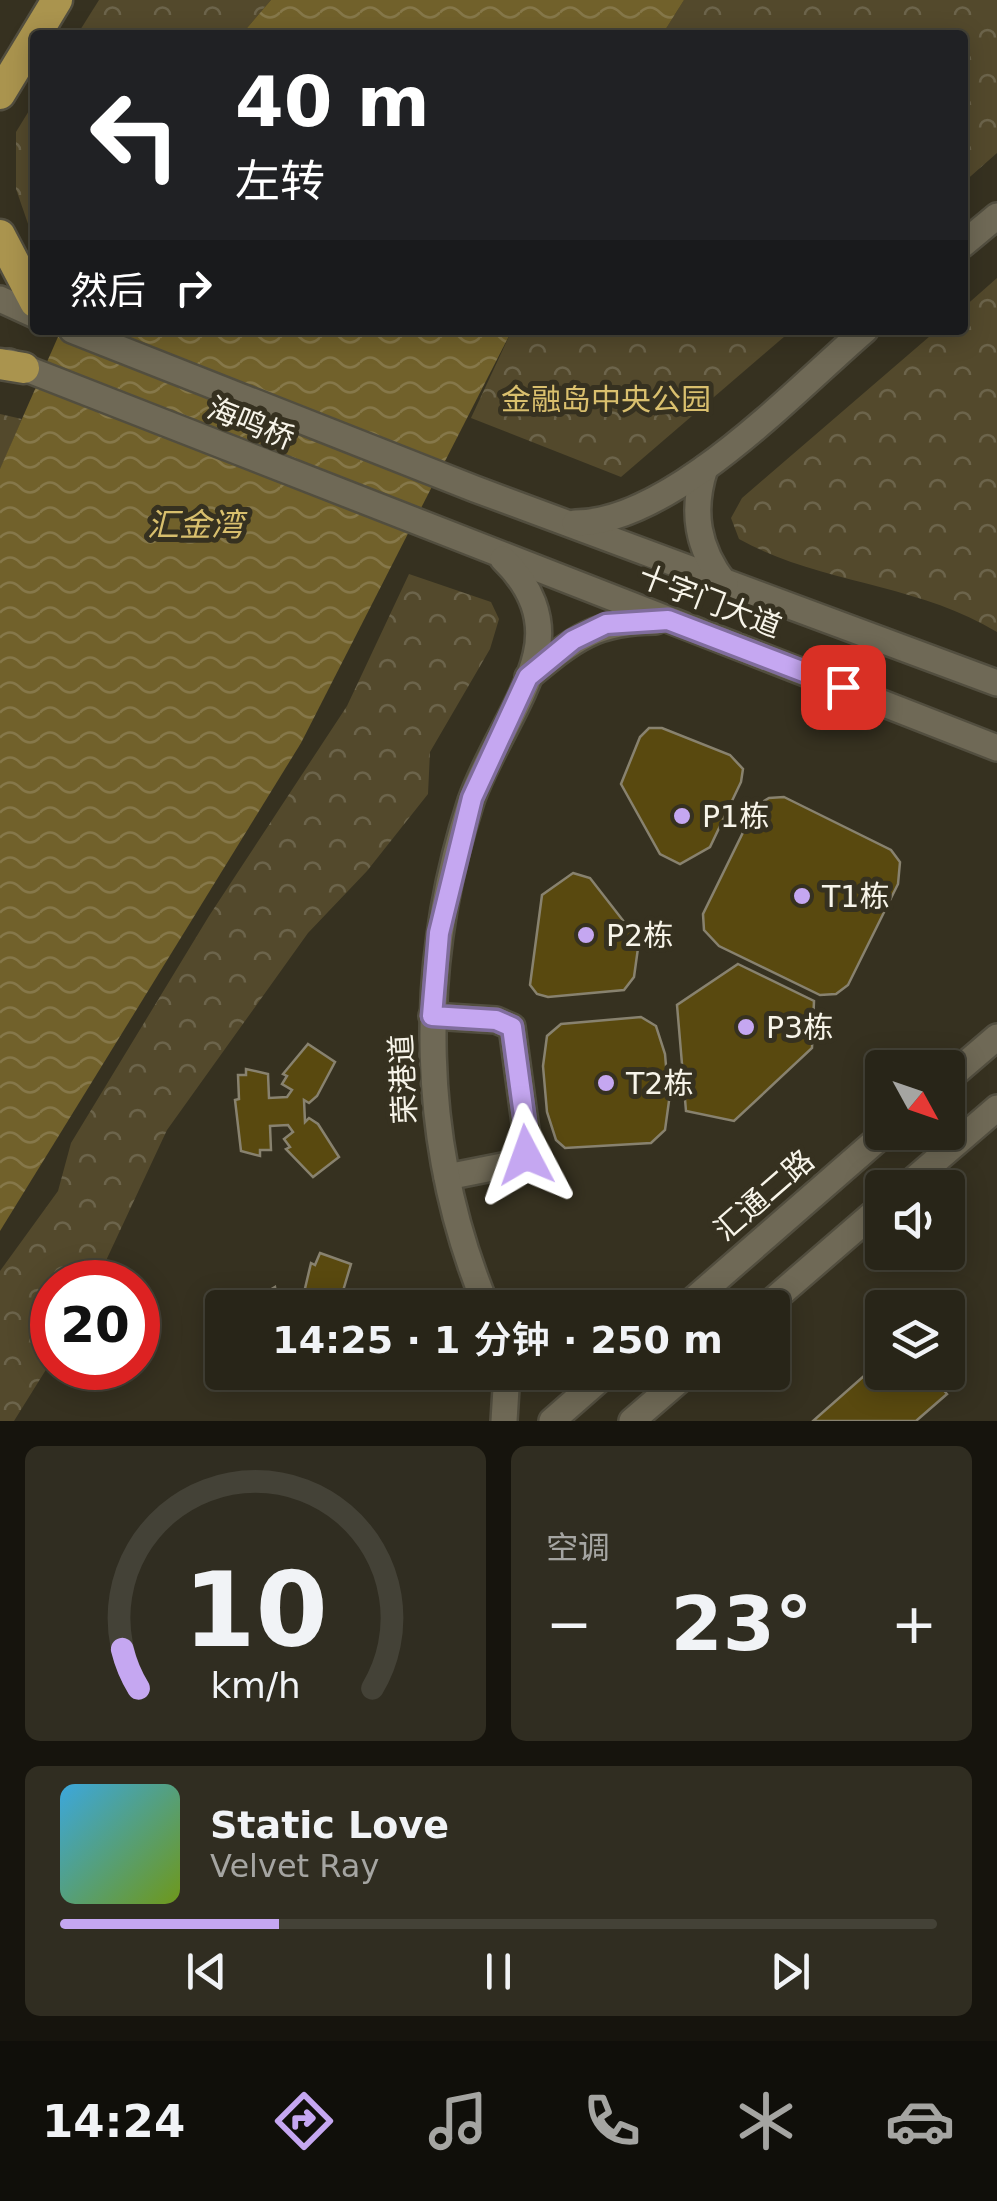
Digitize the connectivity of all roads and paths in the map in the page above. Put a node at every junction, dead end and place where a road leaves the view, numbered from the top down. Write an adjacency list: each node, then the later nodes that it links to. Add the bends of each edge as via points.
1 (57, 0): 2 (main road)
2 (39, 30)
3 (30, 45): 4 (main road)
4 (0, 94)
5 (997, 216): 7 (street)
6 (0, 236): 8 (main road)
7 (968, 241)
8 (30, 293)
9 (0, 299): 10 (street)
10 (30, 313)
11 (85, 335): 15 (street, 海鸣桥)
12 (859, 335): 14 (street)
13 (8, 363): 17 (street, 海鸣桥)
14 (705, 468): 16 (street, via 624,515); 19 (street, via 696,502 700,538)
15 (475, 489): 16 (street, 十字门大道)
16 (564, 523): 19 (street, 十字门大道)
17 (455, 538): 18 (street, 十字门大道)
18 (500, 556): 20 (street, 十字门大道); 21 (street, via 536,611 536,656)
19 (725, 584): 22 (street, 十字门大道)
20 (668, 620): 21 (street, via 589,630); 23 (street, 十字门大道)
21 (528, 677): 24 (street, 荣港道, via 472,798 452,864)
22 (997, 683)
23 (994, 748)
24 (432, 1016): 30 (street, 荣港道); 30 (street, via 512,1027 528,1145 518,1162)
25 (997, 1037): 26 (street)
26 (965, 1065)
27 (997, 1108): 29 (street)
28 (865, 1150): 33 (street, 汇通二路)
29 (925, 1170)
30 (446, 1177): 32 (street, 荣港道)
31 (865, 1221): 34 (street)
32 (480, 1290)
33 (705, 1290)
34 (785, 1290)
35 (506, 1390): 38 (street)
36 (587, 1390): 39 (street)
37 (668, 1390): 40 (street)
38 (504, 1421)
39 (552, 1421)
40 (632, 1421)

